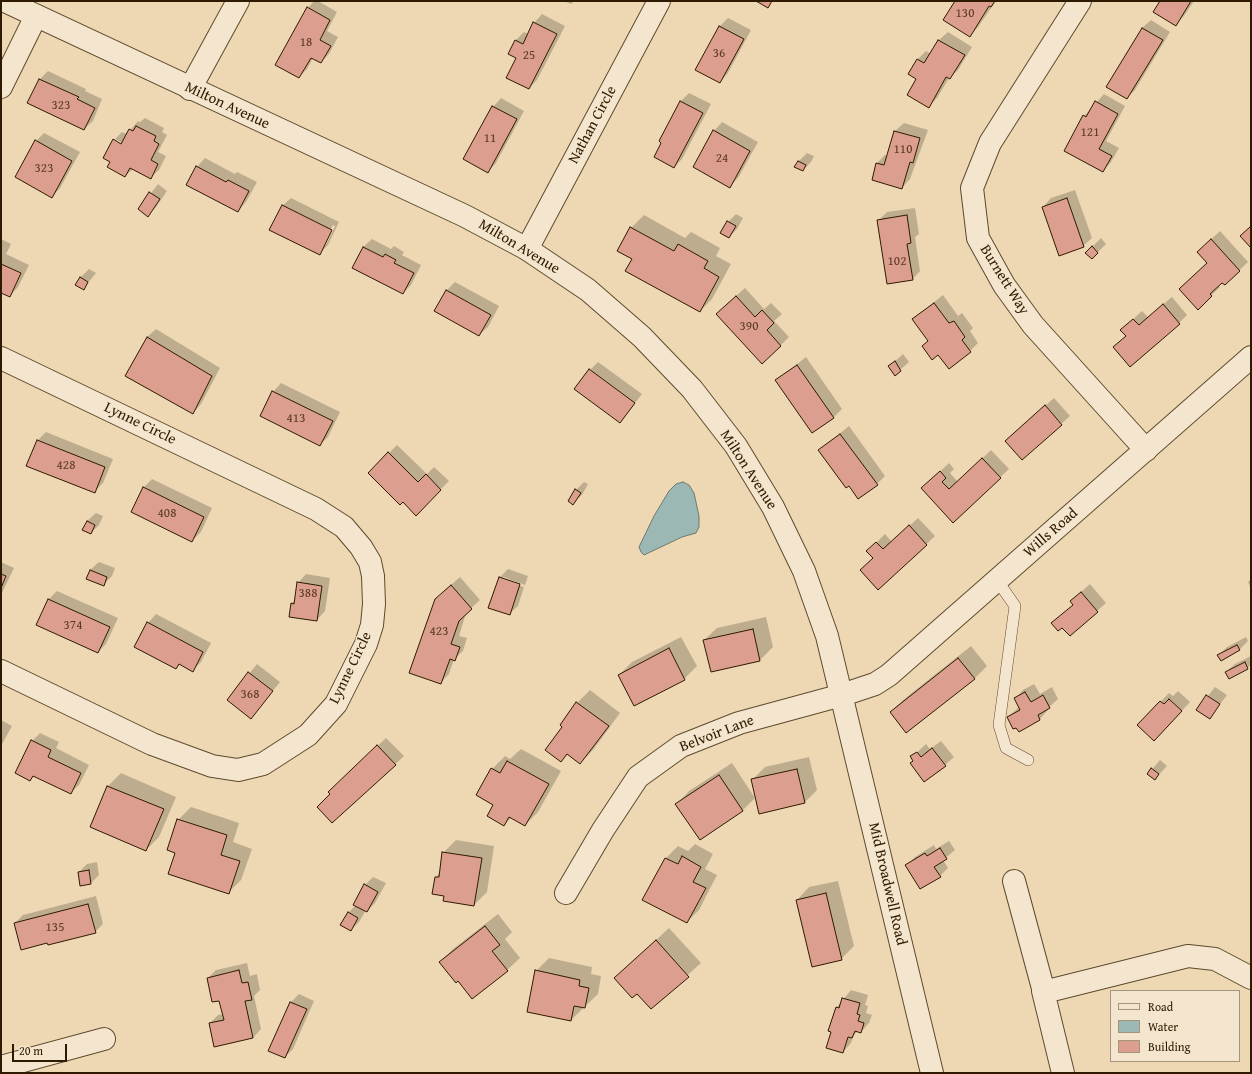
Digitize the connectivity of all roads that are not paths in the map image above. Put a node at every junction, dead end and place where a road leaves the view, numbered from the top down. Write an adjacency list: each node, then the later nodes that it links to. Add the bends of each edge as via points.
1 (5, 1): 5 (street, Milton Avenue)
2 (238, 1): 7 (street)
3 (659, 1): 8 (street, Nathan Circle)
4 (1080, 1): 11 (street, Burnett Way, via 990,143 972,188 978,238 1004,285 1033,325)
5 (36, 16): 6 (street); 7 (street, Milton Avenue)
6 (1, 86)
7 (190, 89): 8 (street, Milton Avenue, via 465,216)
8 (527, 249): 14 (street, Milton Avenue, via 588,290 642,337 692,389 736,446 773,507 804,571 827,636)
9 (1251, 357): 11 (street, Wills Road)
10 (1, 358): 13 (street, Lynne Circle, via 316,509 344,527 362,547 370,562 374,604 372,625 366,644 336,704 308,735 263,764 238,770 212,766 152,744)
11 (1146, 450): 12 (street, Wills Road)
12 (997, 580): 14 (street, Wills Road, via 889,675 875,684); 15 (lane, via 1016,606 998,725 1006,748)
13 (1, 671)
14 (842, 695): 17 (street, Belvoir Lane, via 739,723 681,746 668,755 638,777); 22 (street, Mid Broadwell Road)
15 (1028, 760)
16 (1014, 881): 19 (street)
17 (566, 893)
18 (1251, 978): 19 (street, via 1215,959 1188,956)
19 (1044, 991): 23 (street)
20 (104, 1038): 21 (street)
21 (1, 1066)
22 (932, 1073)
23 (1063, 1073)

